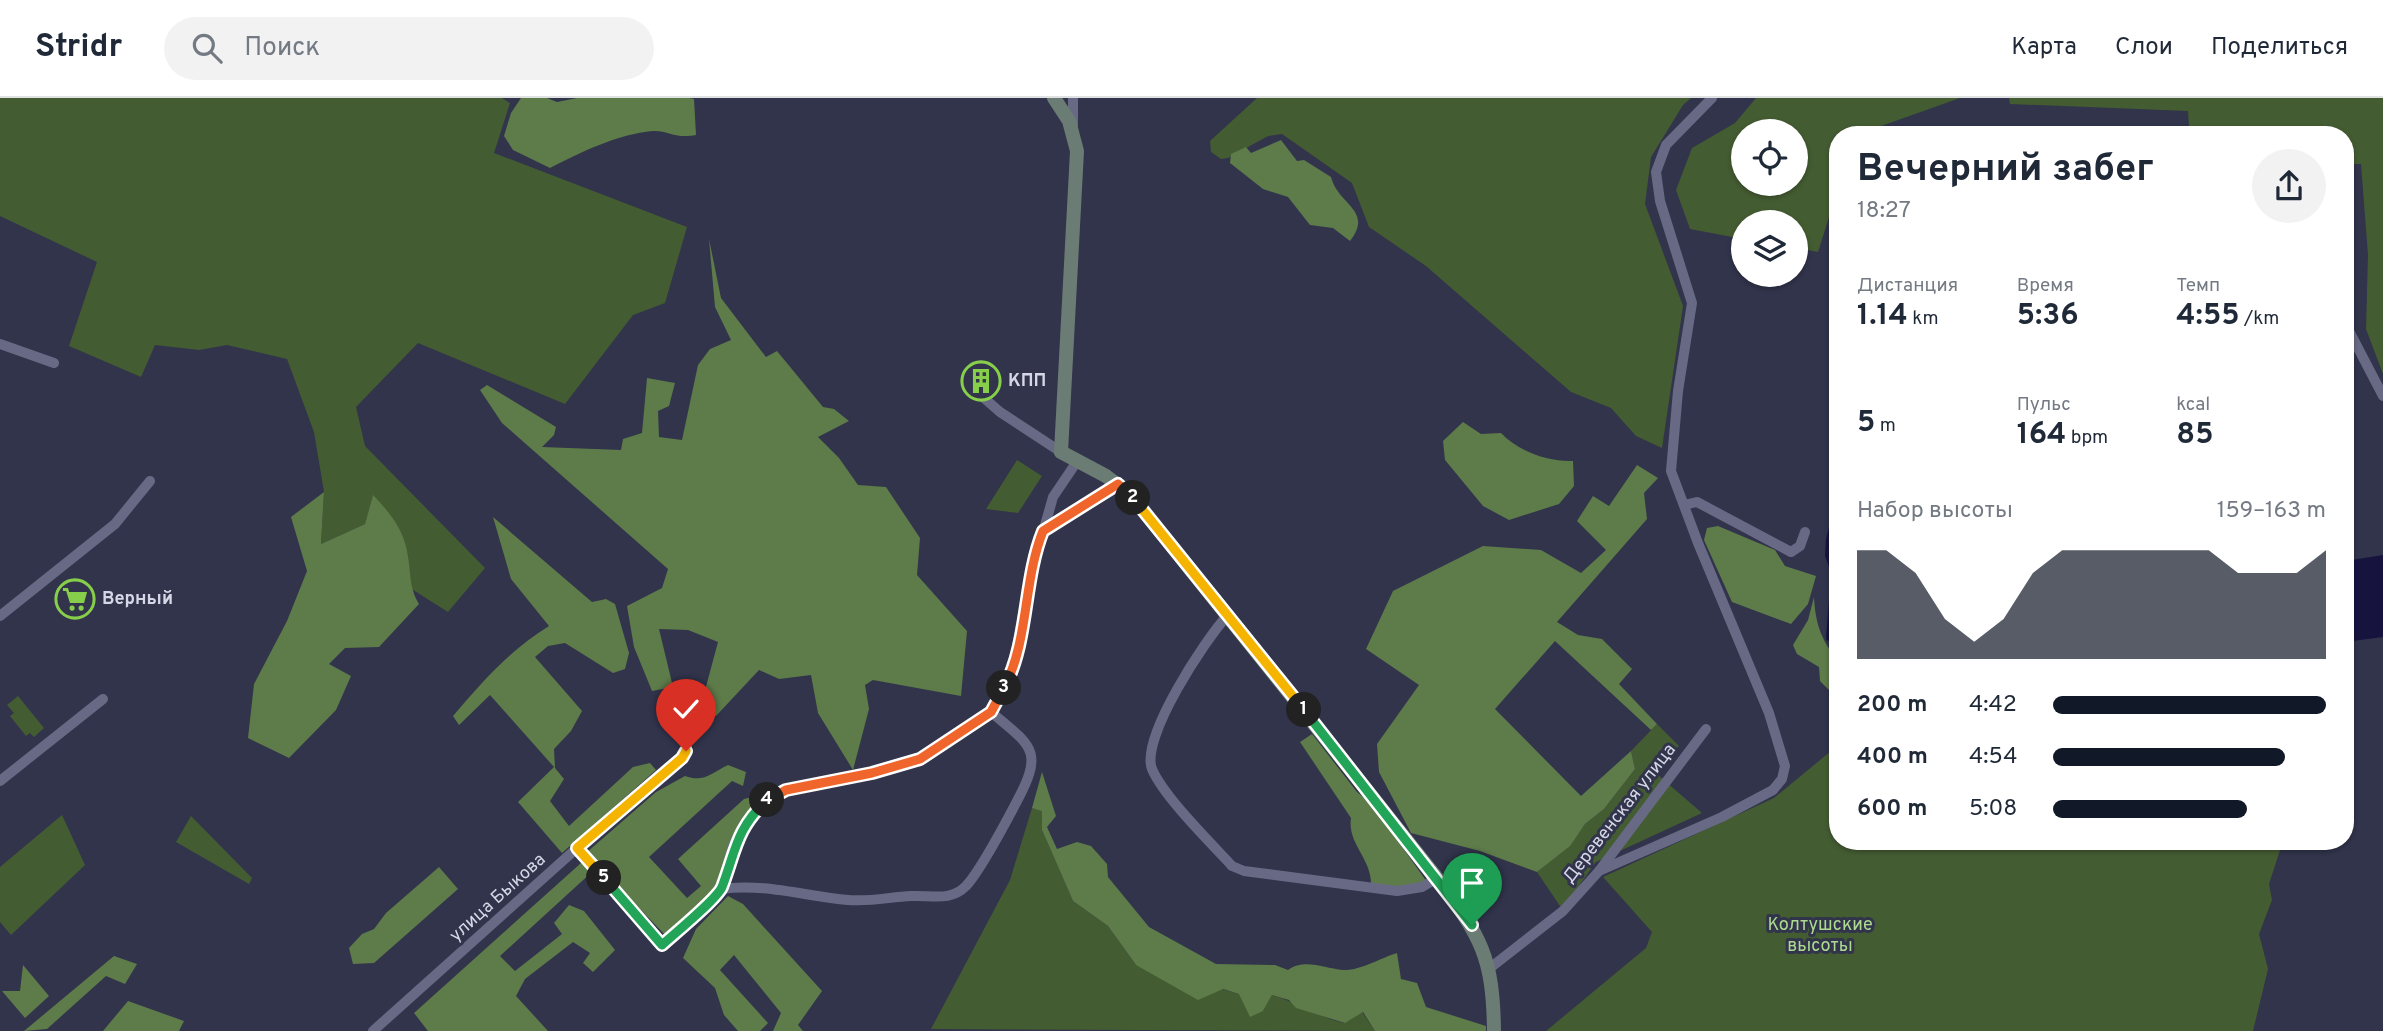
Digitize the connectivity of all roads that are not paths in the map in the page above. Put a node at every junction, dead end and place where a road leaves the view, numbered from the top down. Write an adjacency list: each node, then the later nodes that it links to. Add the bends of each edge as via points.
1 (1054, 98): 4 (street)
2 (1073, 98): 4 (street)
3 (1712, 98): 14 (street, via 1666,145 1656,172 1660,201 1692,303 1671,456 1671,471)
4 (1074, 136): 10 (street, via 1072,273)
5 (2354, 340): 9 (street)
6 (0, 344): 7 (street)
7 (54, 363)
8 (968, 384): 10 (street, via 1000,412)
9 (2383, 396)
10 (1061, 452): 11 (street)
11 (1078, 460): 13 (street); 15 (street, via 1053,497)
12 (150, 481): 17 (street, via 115,524)
13 (1118, 484): 15 (street); 18 (street)
14 (1684, 505): 16 (street, via 1697,502 1791,552 1800,546); 25 (street, via 1777,734 1785,766 1782,779 1773,790 1722,817)
15 (1043, 531): 20 (street, via 1013,672)
16 (1805, 532)
17 (0, 616)
18 (1227, 616): 26 (street); 26 (street, via 1196,658 1151,748 1152,768 1162,784 1231,866 1244,871 1397,891 1422,887)
19 (103, 699): 23 (street)
20 (991, 712): 27 (street, via 920,759 771,796 744,824); 27 (street, via 1023,738 1031,747 1032,758 1023,789 966,886 945,899 914,896 886,900 851,900 749,885)
21 (689, 724): 24 (street, улица Быкова, via 682,758)
22 (1706, 729): 25 (street, Деревенская улица)
23 (0, 781)
24 (577, 848): 27 (street, via 662,945); 29 (street, улица Быкова)
25 (1599, 871): 28 (street, Деревенская улица, via 1563,911)
26 (1437, 878): 28 (street, via 1472,925)
27 (721, 889)
28 (1490, 968): 30 (street)
29 (373, 1031)
30 (1494, 1031)

